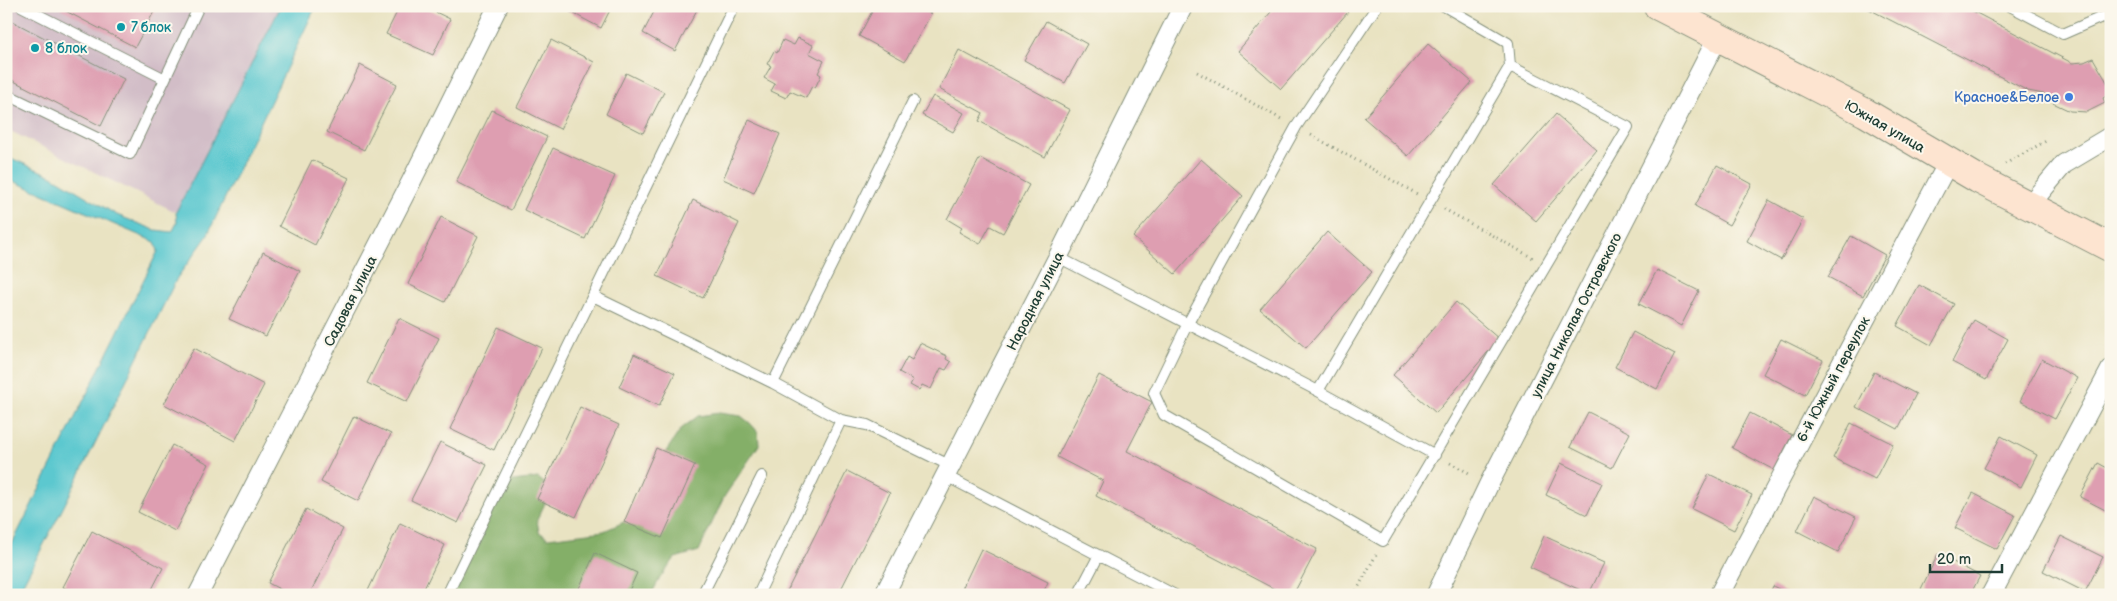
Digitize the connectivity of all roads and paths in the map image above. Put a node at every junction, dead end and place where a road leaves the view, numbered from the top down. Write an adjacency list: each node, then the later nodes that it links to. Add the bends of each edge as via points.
1 (21, 6): 15 (lane)
2 (199, 6): 15 (lane)
3 (498, 6): 38 (street, Садовая улица)
4 (734, 6): 26 (lane)
5 (1184, 6): 24 (street, Народная улица)
6 (1377, 6): 18 (lane)
7 (1444, 6): 13 (lane, via 1508,43)
8 (2010, 6): 10 (lane, via 2063,34)
9 (1670, 9): 12 (street, Южная улица)
10 (2108, 14): 11 (lane)
11 (2111, 27)
12 (1718, 37): 20 (street, Южная улица, via 1866,113); 35 (street, улица Николая Островского)
13 (1510, 66): 21 (lane); 25 (lane, via 1628,126)
14 (1197, 72): 18 (path)
15 (165, 79): 16 (lane, via 130,154)
16 (6, 94)
17 (913, 101): 29 (lane)
18 (1296, 127): 21 (path); 27 (lane)
19 (2111, 136): 22 (street, via 2064,164)
20 (1948, 162): 22 (street, Южная улица); 47 (street, 6-й Южный переулок)
21 (1430, 202): 25 (path); 30 (lane)
22 (2028, 207): 23 (street, Южная улица)
23 (2111, 248)
24 (1058, 257): 27 (lane); 33 (street, Народная улица)
25 (1546, 266): 32 (lane)
26 (593, 296): 29 (lane); 39 (lane)
27 (1187, 325): 30 (lane); 36 (lane, via 1154,393 1164,415)
28 (2111, 369): 48 (street)
29 (773, 383): 31 (lane)
30 (1318, 391): 32 (lane)
31 (841, 420): 33 (lane, via 868,425); 41 (lane)
32 (1435, 455): 35 (path); 36 (lane)
33 (947, 470): 37 (lane); 42 (street, Народная улица)
34 (762, 476): 40 (lane)
35 (1489, 484): 46 (street, улица Николая Островского)
36 (1383, 541): 45 (path)
37 (1099, 555): 43 (lane); 44 (lane)
38 (198, 595)
39 (447, 595)
40 (702, 595)
41 (758, 595)
42 (884, 595)
43 (1078, 595)
44 (1175, 595)
45 (1354, 595)
46 (1436, 595)
47 (1719, 595)
48 (1991, 595)

